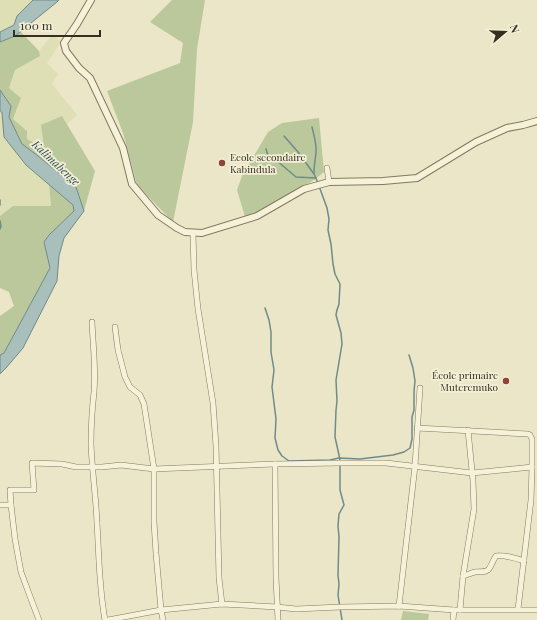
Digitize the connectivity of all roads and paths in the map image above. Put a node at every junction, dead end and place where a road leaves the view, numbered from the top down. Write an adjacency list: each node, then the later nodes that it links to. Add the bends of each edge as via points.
1 (90, 0): 5 (street, via 64,43 66,51 90,78 124,148 132,184 158,215 177,228)
2 (537, 121): 4 (street, via 507,128 482,139 417,178)
3 (326, 168): 4 (street)
4 (329, 182): 5 (street, via 304,189 257,216 202,234)
5 (193, 233): 12 (street, via 194,270 212,403)
6 (92, 322): 14 (street)
7 (115, 327): 16 (street, via 118,350 128,385 142,398)
8 (420, 388): 9 (street)
9 (417, 428): 10 (street); 13 (street)
10 (468, 430): 15 (street, via 530,435); 17 (street)
11 (275, 464): 12 (street); 13 (street, via 386,463); 24 (street)
12 (216, 466): 16 (street); 22 (street)
13 (415, 466): 17 (street); 23 (street)
14 (92, 467): 16 (street, via 121,465); 19 (street, via 32,463 34,490 10,490); 31 (street)
15 (532, 468): 17 (street); 20 (street)
16 (154, 469): 26 (street, via 154,522)
17 (472, 473): 21 (street, via 474,509)
18 (0, 505): 19 (street)
19 (11, 505): 30 (street, via 22,572)
20 (524, 561): 21 (street, via 508,556 496,556 484,572); 25 (street)
21 (463, 576): 28 (street)
22 (222, 604): 24 (street); 26 (street)
23 (399, 606): 24 (street, via 296,609); 27 (street)
24 (277, 607): 34 (street)
25 (518, 609): 28 (street); 29 (street)
26 (161, 610): 32 (street); 33 (street)
27 (454, 610): 28 (street); 35 (street)
28 (460, 610)
29 (537, 610)
30 (39, 620)
31 (105, 620)
32 (108, 620)
33 (163, 620)
34 (278, 620)
35 (453, 620)

